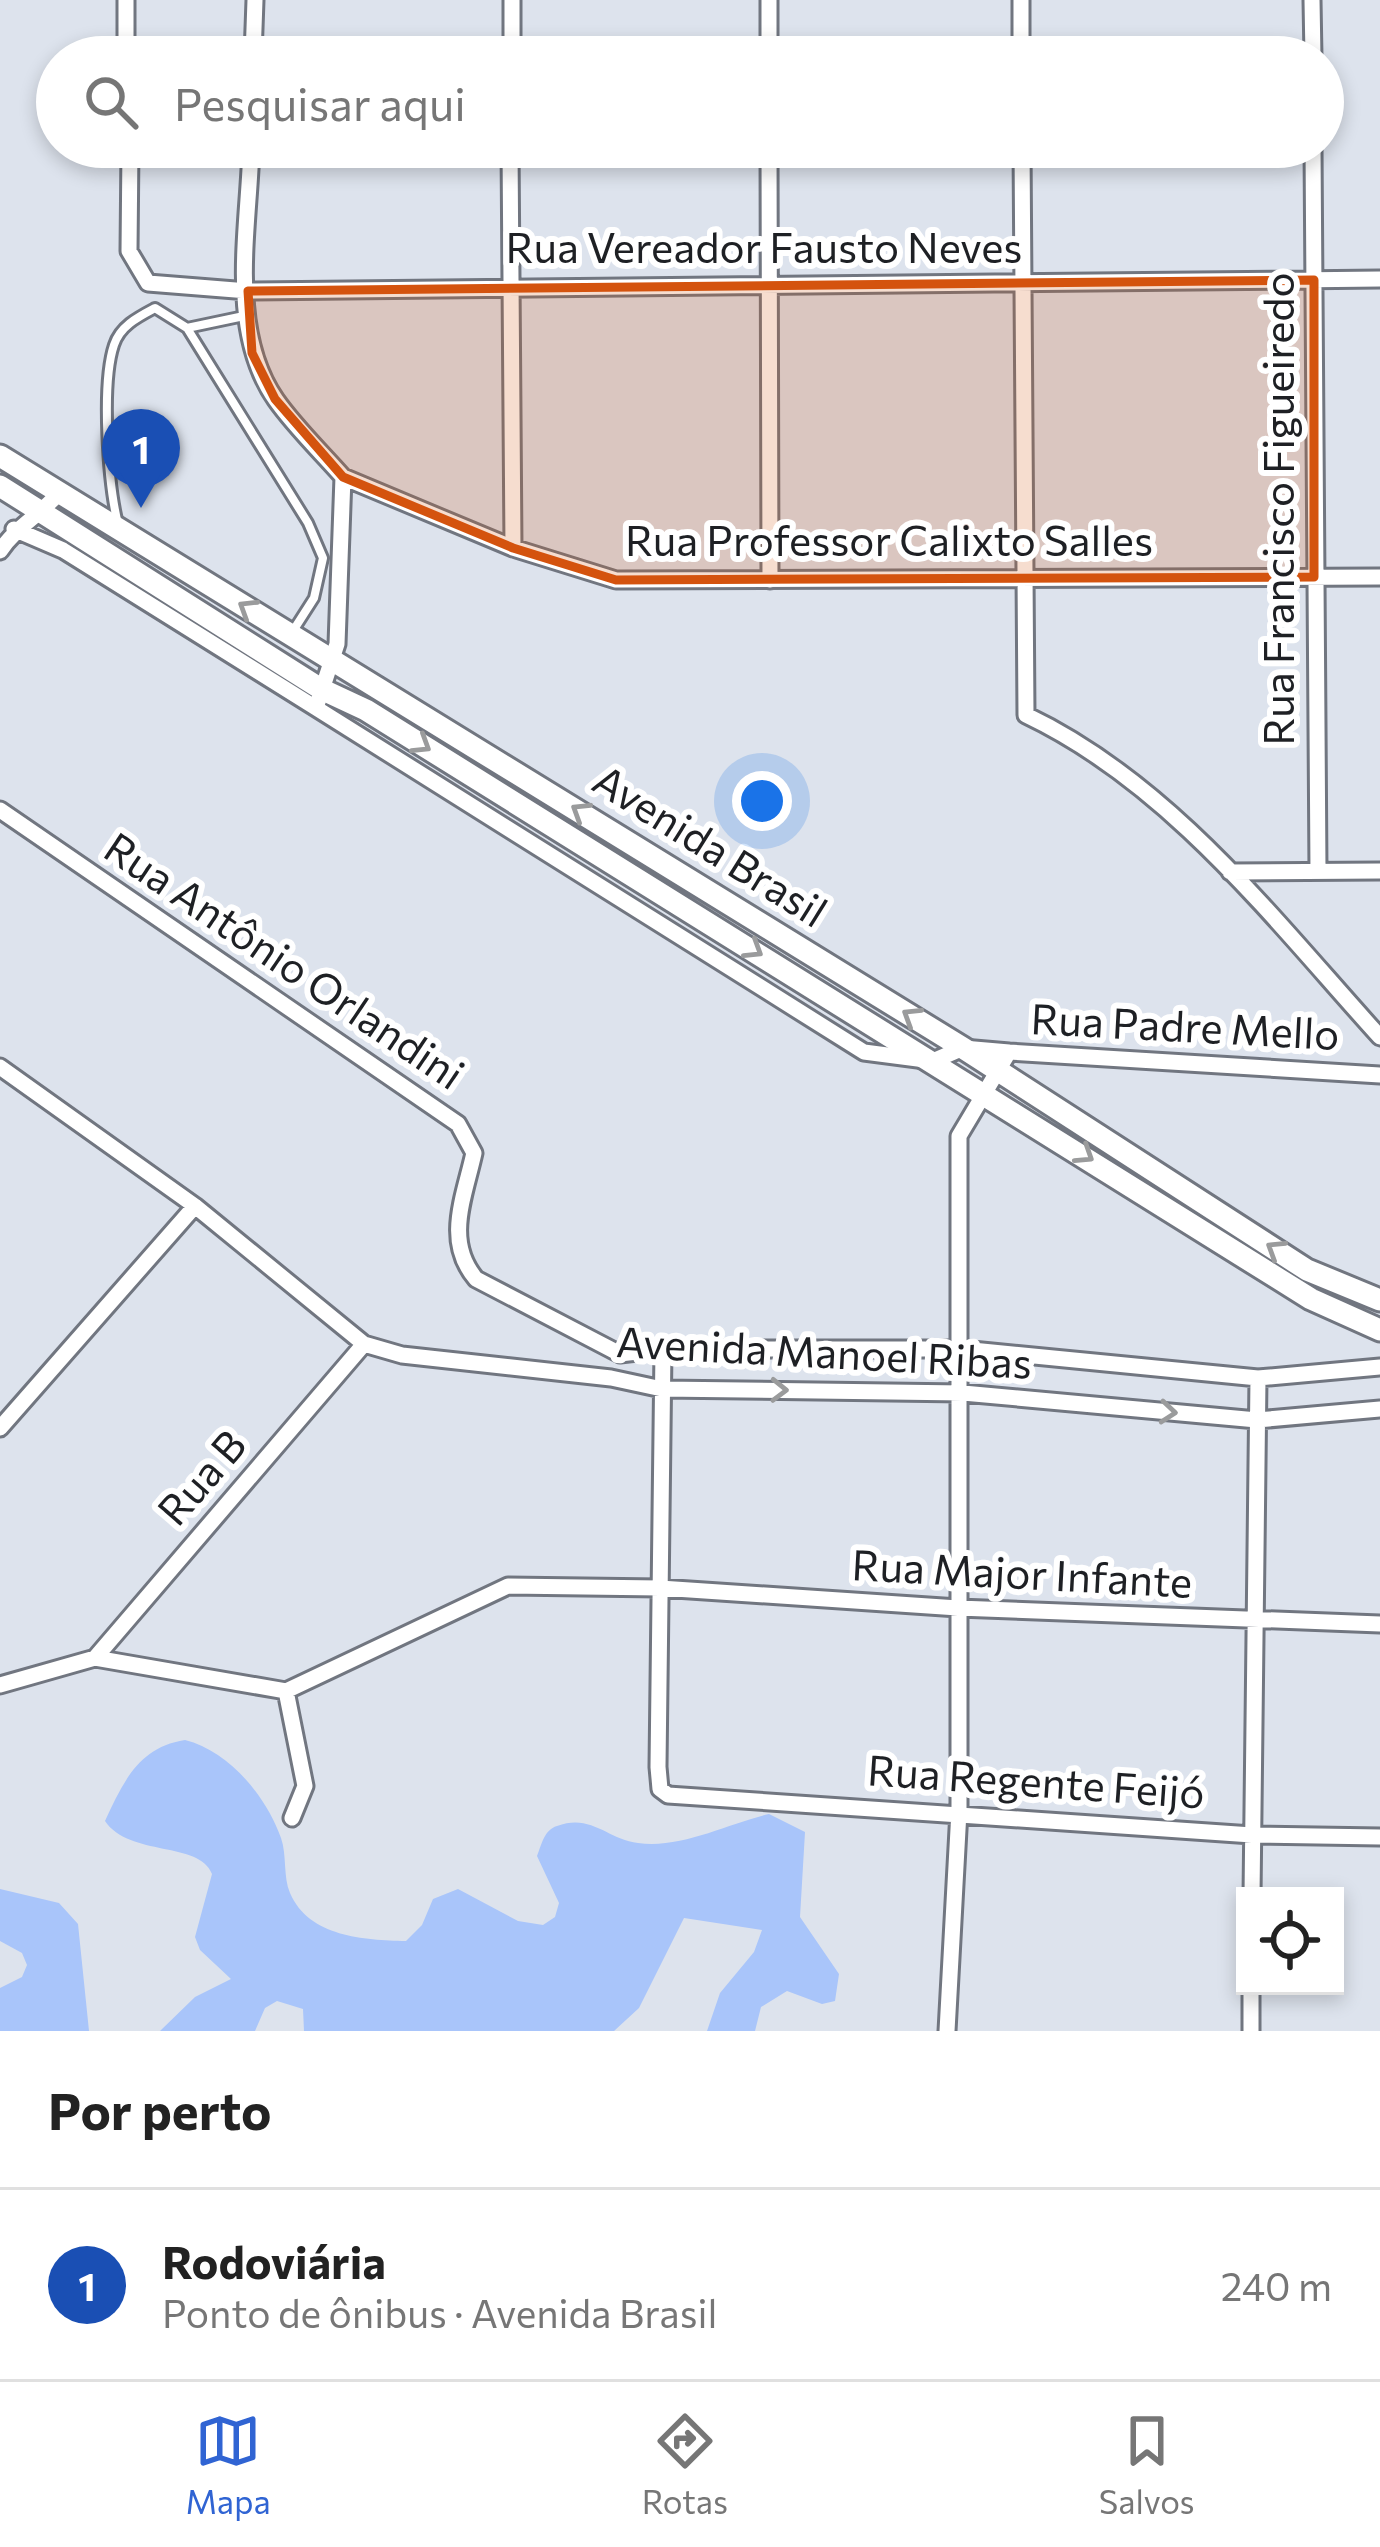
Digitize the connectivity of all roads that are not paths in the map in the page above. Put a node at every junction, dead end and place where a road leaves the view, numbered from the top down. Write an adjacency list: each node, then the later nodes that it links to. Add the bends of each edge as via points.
1 (126, 0): 7 (street)
2 (254, 0): 8 (street)
3 (512, 0): 9 (street)
4 (769, 0): 10 (street)
5 (1021, 0): 11 (street)
6 (1312, 0): 12 (street)
7 (126, 36)
8 (253, 36)
9 (512, 36)
10 (769, 36)
11 (1021, 36)
12 (1312, 36)
13 (130, 168): 24 (street, Rua Vereador Fausto Neves, via 129,251 148,283)
14 (251, 168): 24 (street)
15 (510, 168): 23 (street)
16 (769, 168): 22 (street)
17 (1022, 168): 21 (street)
18 (1313, 168): 19 (street, Rua Francisco Figueiredo)
19 (1314, 280): 20 (street, Rua Vereador Fausto Neves); 21 (street, Rua Vereador Fausto Neves); 37 (street, Rua Francisco Figueiredo)
20 (1380, 280)
21 (1023, 282): 22 (street, Rua Vereador Fausto Neves); 39 (street)
22 (768, 284): 23 (street, Rua Vereador Fausto Neves); 40 (street)
23 (509, 285): 24 (street, Rua Vereador Fausto Neves); 35 (street)
24 (248, 291): 25 (street)
25 (245, 316): 26 (lane); 28 (street, via 275,399)
26 (187, 328): 31 (lane, via 154,308 128,323 114,344 109,486 118,524); 41 (lane, via 323,558 314,598)
27 (0, 456): 30 (main road, Avenida Brasil)
28 (343, 477): 35 (street, Rua Professor Calixto Salles); 42 (street)
29 (0, 487): 32 (main road, Avenida Brasil)
30 (58, 494): 31 (main road, Avenida Brasil); 32 (street)
31 (86, 509): 34 (lane); 41 (main road, Avenida Brasil, one-way to 31)
32 (41, 514): 33 (street); 34 (main road, Avenida Brasil)
33 (14, 530): 34 (street); 36 (street)
34 (66, 541): 44 (main road, Avenida Brasil)
35 (513, 548): 40 (street, Rua Professor Calixto Salles, via 616,580)
36 (0, 551)
37 (1314, 577): 38 (street, Rua Professor Calixto Salles); 39 (street, Rua Professor Calixto Salles); 49 (street, Rua Francisco Figueiredo)
38 (1380, 577)
39 (1025, 578): 40 (street, Rua Professor Calixto Salles); 48 (street, via 1026,715 1082,742)
40 (770, 580)
41 (290, 635): 42 (main road, Avenida Brasil)
42 (334, 662): 43 (main road, Avenida Brasil); 44 (street)
43 (384, 691): 45 (main road); 51 (main road, Avenida Brasil, one-way to 43)
44 (319, 699): 45 (main road, Avenida Brasil); 53 (street, via 864,1052)
45 (366, 710): 53 (main road, Avenida Brasil, one-way to 53)
46 (0, 810): 63 (street, Rua Antônio Orlandini, via 458,1124 474,1154 456,1231 461,1261 476,1279)
47 (1380, 871): 49 (street)
48 (1230, 872): 49 (street); 50 (street)
49 (1318, 872)
50 (1380, 1037)
51 (963, 1048): 52 (street); 53 (street); 56 (main road, Avenida Brasil)
52 (1009, 1052): 55 (street, Rua Padre Mello); 56 (street, Rua Padre Mello)
53 (933, 1061): 56 (main road, Avenida Brasil)
54 (0, 1067): 57 (street, Avenida Manoel Ribas)
55 (1380, 1075)
56 (990, 1081): 58 (main road, Avenida Brasil, one-way to 56, via 1307,1270); 59 (main road, Avenida Brasil, one-way to 59, via 1311,1299); 62 (street, Rua Padre Mello, via 959,1136)
57 (195, 1206): 60 (street, Avenida Manoel Ribas); 71 (street)
58 (1380, 1300)
59 (1380, 1330)
60 (364, 1344): 65 (street, Avenida Manoel Ribas); 76 (street, Rua B)
61 (663, 1348): 62 (street, Avenida Manoel Ribas); 63 (street); 67 (street)
62 (962, 1349): 66 (street, Avenida Manoel Ribas); 68 (street, Rua Padre Mello)
63 (620, 1354): 65 (street)
64 (1380, 1367): 66 (street, Avenida Manoel Ribas)
65 (611, 1378): 67 (street, Avenida Manoel Ribas)
66 (1258, 1378): 70 (street)
67 (662, 1389): 68 (street, Avenida Manoel Ribas, one-way to 68); 72 (street)
68 (963, 1393): 70 (street, Avenida Manoel Ribas, one-way to 70); 73 (street, Rua Padre Mello)
69 (1380, 1409): 70 (street, Avenida Manoel Ribas)
70 (1257, 1420): 74 (street)
71 (0, 1428)
72 (660, 1588): 73 (street, Rua Major Infante); 78 (street, Rua Major Infante, via 508,1586); 79 (street, Rua Regente Feijó, via 660,1789)
73 (958, 1608): 74 (street, Rua Major Infante); 79 (street, Rua Padre Mello)
74 (1254, 1622): 75 (street, Rua Major Infante); 81 (street)
75 (1380, 1624)
76 (95, 1658): 77 (street); 78 (street)
77 (0, 1685)
78 (286, 1691): 80 (street, via 305,1786)
79 (959, 1811): 81 (street, Rua Regente Feijó); 85 (street, Rua Padre Mello)
80 (292, 1818)
81 (1252, 1834): 82 (street, Rua Regente Feijó); 83 (street)
82 (1380, 1837)
83 (1252, 1887)
84 (1251, 1995): 86 (street)
85 (946, 2031)
86 (1251, 2031)

